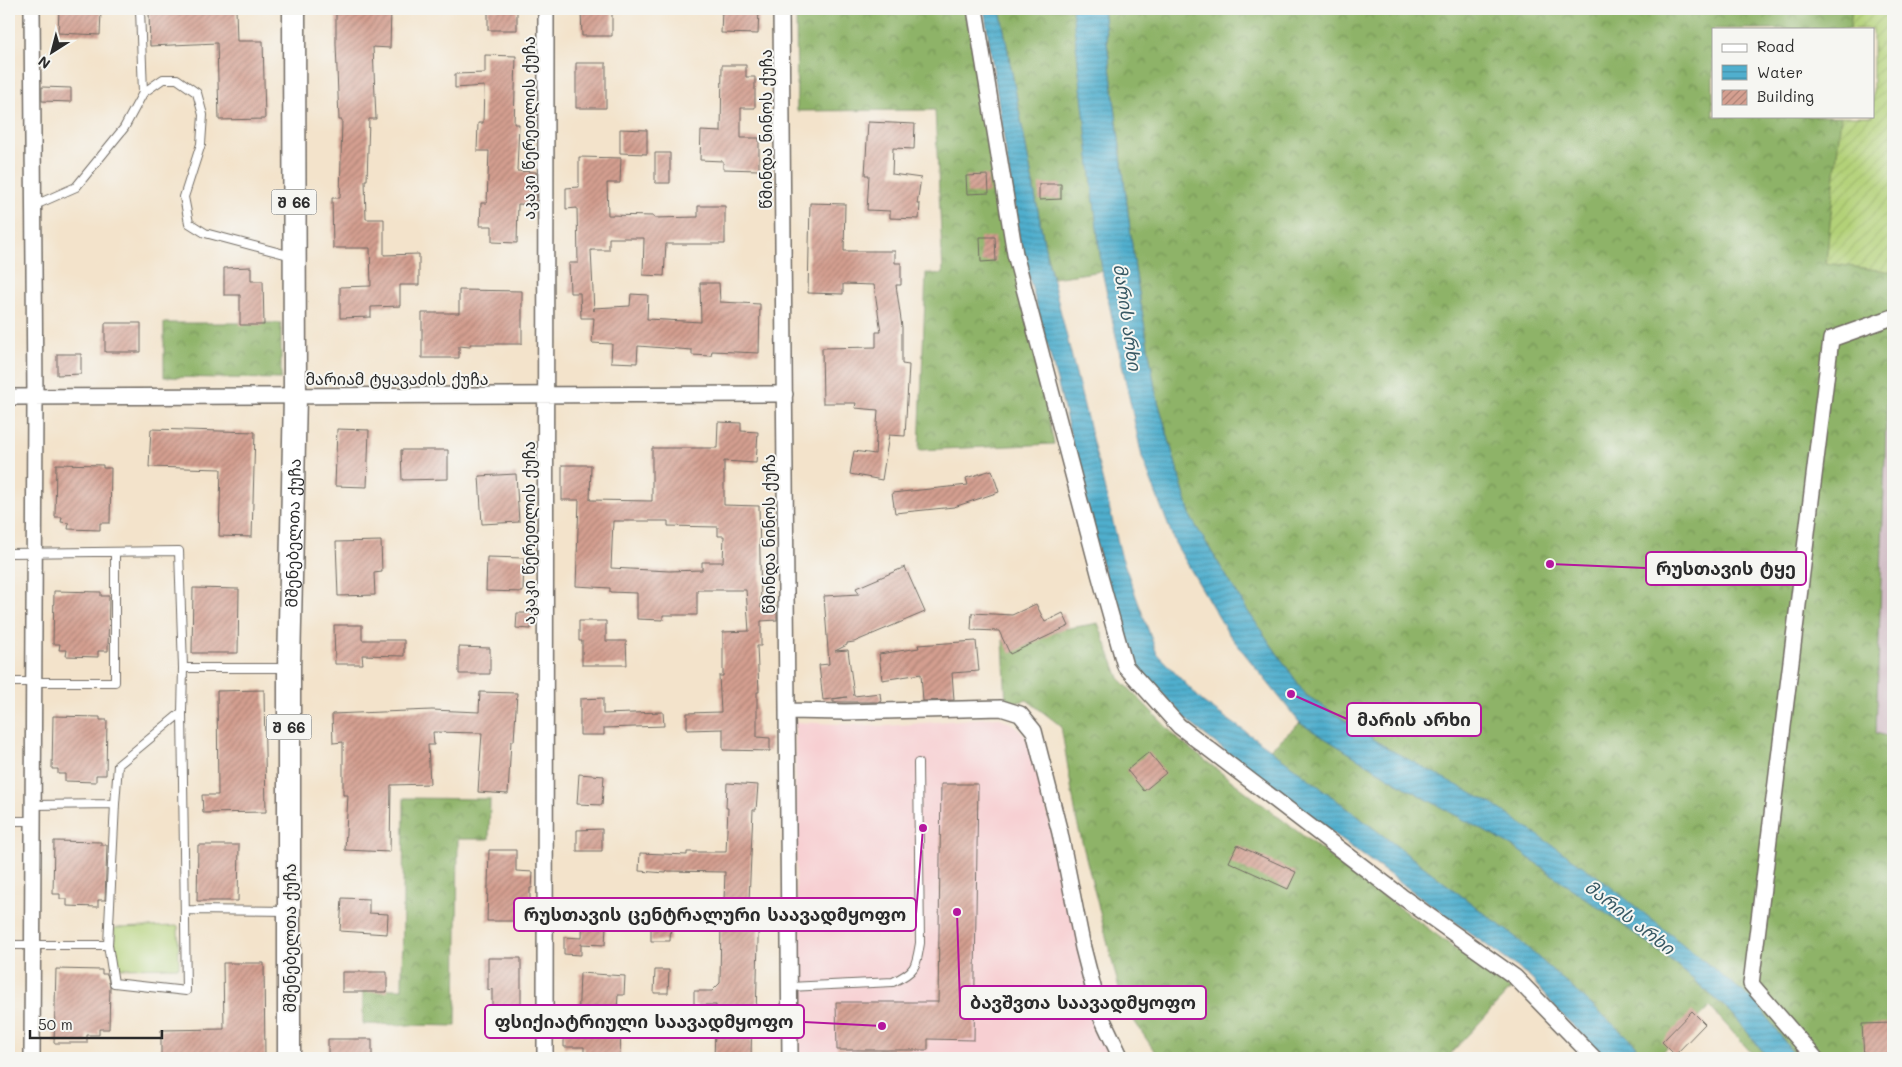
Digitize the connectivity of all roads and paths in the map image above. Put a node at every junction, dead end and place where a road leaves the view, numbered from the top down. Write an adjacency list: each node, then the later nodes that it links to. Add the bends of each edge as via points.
1 (32, 9): 8 (street)
2 (140, 9): 7 (lane)
3 (294, 9): 9 (main road, მშენებელთა ქუჩა / შ 66)
4 (546, 9): 11 (street, აკაკი წერეთლის ქუჩა)
5 (781, 9): 12 (street, წმინდა ნინოს ქუჩა)
6 (975, 9): 41 (street, via 1015,254 1125,666 1180,726 1401,896 1515,977)
7 (143, 93): 8 (lane, via 124,128 76,187); 9 (lane, via 163,79 178,80 197,92 203,115 201,144 184,197 189,223 205,233)
8 (33, 206): 15 (street)
9 (294, 257): 13 (main road, მშენებელთა ქუჩა / შ 66)
10 (1893, 317): 42 (street, via 1831,339 1750,984)
11 (546, 394): 12 (street, მარიამ ტყავაძის ქუჩა); 13 (street, მარიამ ტყავაძის ქუჩა); 38 (street, აკაკი წერეთლის ქუჩა)
12 (784, 394): 23 (street, წმინდა ნინოს ქუჩა)
13 (294, 396): 15 (street, მარიამ ტყავაძის ქუჩა); 20 (main road, მშენებელთა ქუჩა / შ 66)
14 (9, 397): 15 (street, მარიამ ტყავაძის ქუჩა)
15 (35, 397): 18 (street)
16 (115, 552): 18 (lane); 19 (lane, via 179,551); 22 (lane, via 115,682)
17 (9, 553): 18 (lane)
18 (33, 553): 22 (street)
19 (183, 668): 20 (lane); 24 (lane)
20 (289, 668): 31 (main road, მშენებელთა ქუჩა / შ 66)
21 (9, 682): 22 (lane)
22 (33, 682): 27 (street)
23 (787, 711): 35 (street, წმინდა ნინოს ქუჩა); 40 (street, via 1001,708 1020,714 1034,731 1100,1014)
24 (182, 712): 26 (lane, via 118,765); 30 (lane)
25 (918, 764): 35 (lane, via 920,943 917,962 909,974 893,982)
26 (114, 804): 27 (lane); 33 (lane)
27 (33, 805): 29 (street)
28 (9, 821): 29 (lane)
29 (33, 821): 34 (street)
30 (185, 910): 31 (lane); 33 (lane, via 186,991 114,983)
31 (288, 911): 37 (main road, მშენებელთა ქუჩა / შ 66)
32 (9, 944): 34 (lane)
33 (108, 944): 34 (lane)
34 (32, 945): 36 (street)
35 (789, 986): 39 (street, წმინდა ნინოს ქუჩა)
36 (32, 1058)
37 (289, 1058)
38 (545, 1058)
39 (790, 1058)
40 (1121, 1058)
41 (1594, 1058)
42 (1815, 1058)

